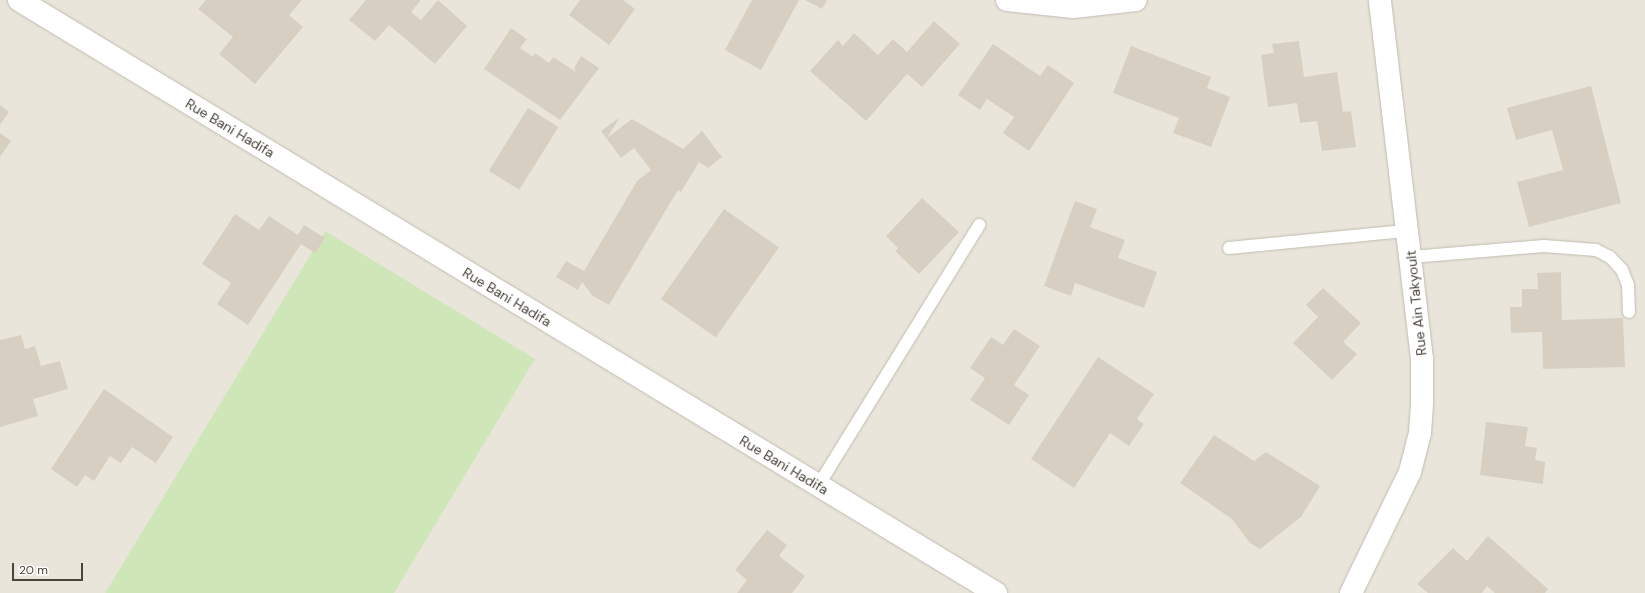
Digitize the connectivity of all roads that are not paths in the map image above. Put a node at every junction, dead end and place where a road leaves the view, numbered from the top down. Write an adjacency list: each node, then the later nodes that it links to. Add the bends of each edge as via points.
1 (19, 0): 10 (street, Rue Bani Hadifa)
2 (1008, 0): 3 (street, via 1074,7)
3 (1136, 0)
4 (1380, 0): 6 (street, Rue Ain Takyoult)
5 (979, 225): 10 (lane)
6 (1407, 230): 7 (lane); 8 (street, Rue Ain Takyoult)
7 (1229, 248)
8 (1411, 257): 9 (lane, via 1544,246 1596,250 1610,257 1622,270 1628,285); 12 (street, Rue Ain Takyoult, via 1422,359 1420,433 1410,472)
9 (1628, 312)
10 (818, 486): 11 (street, Rue Bani Hadifa)
11 (996, 593)
12 (1351, 593)

